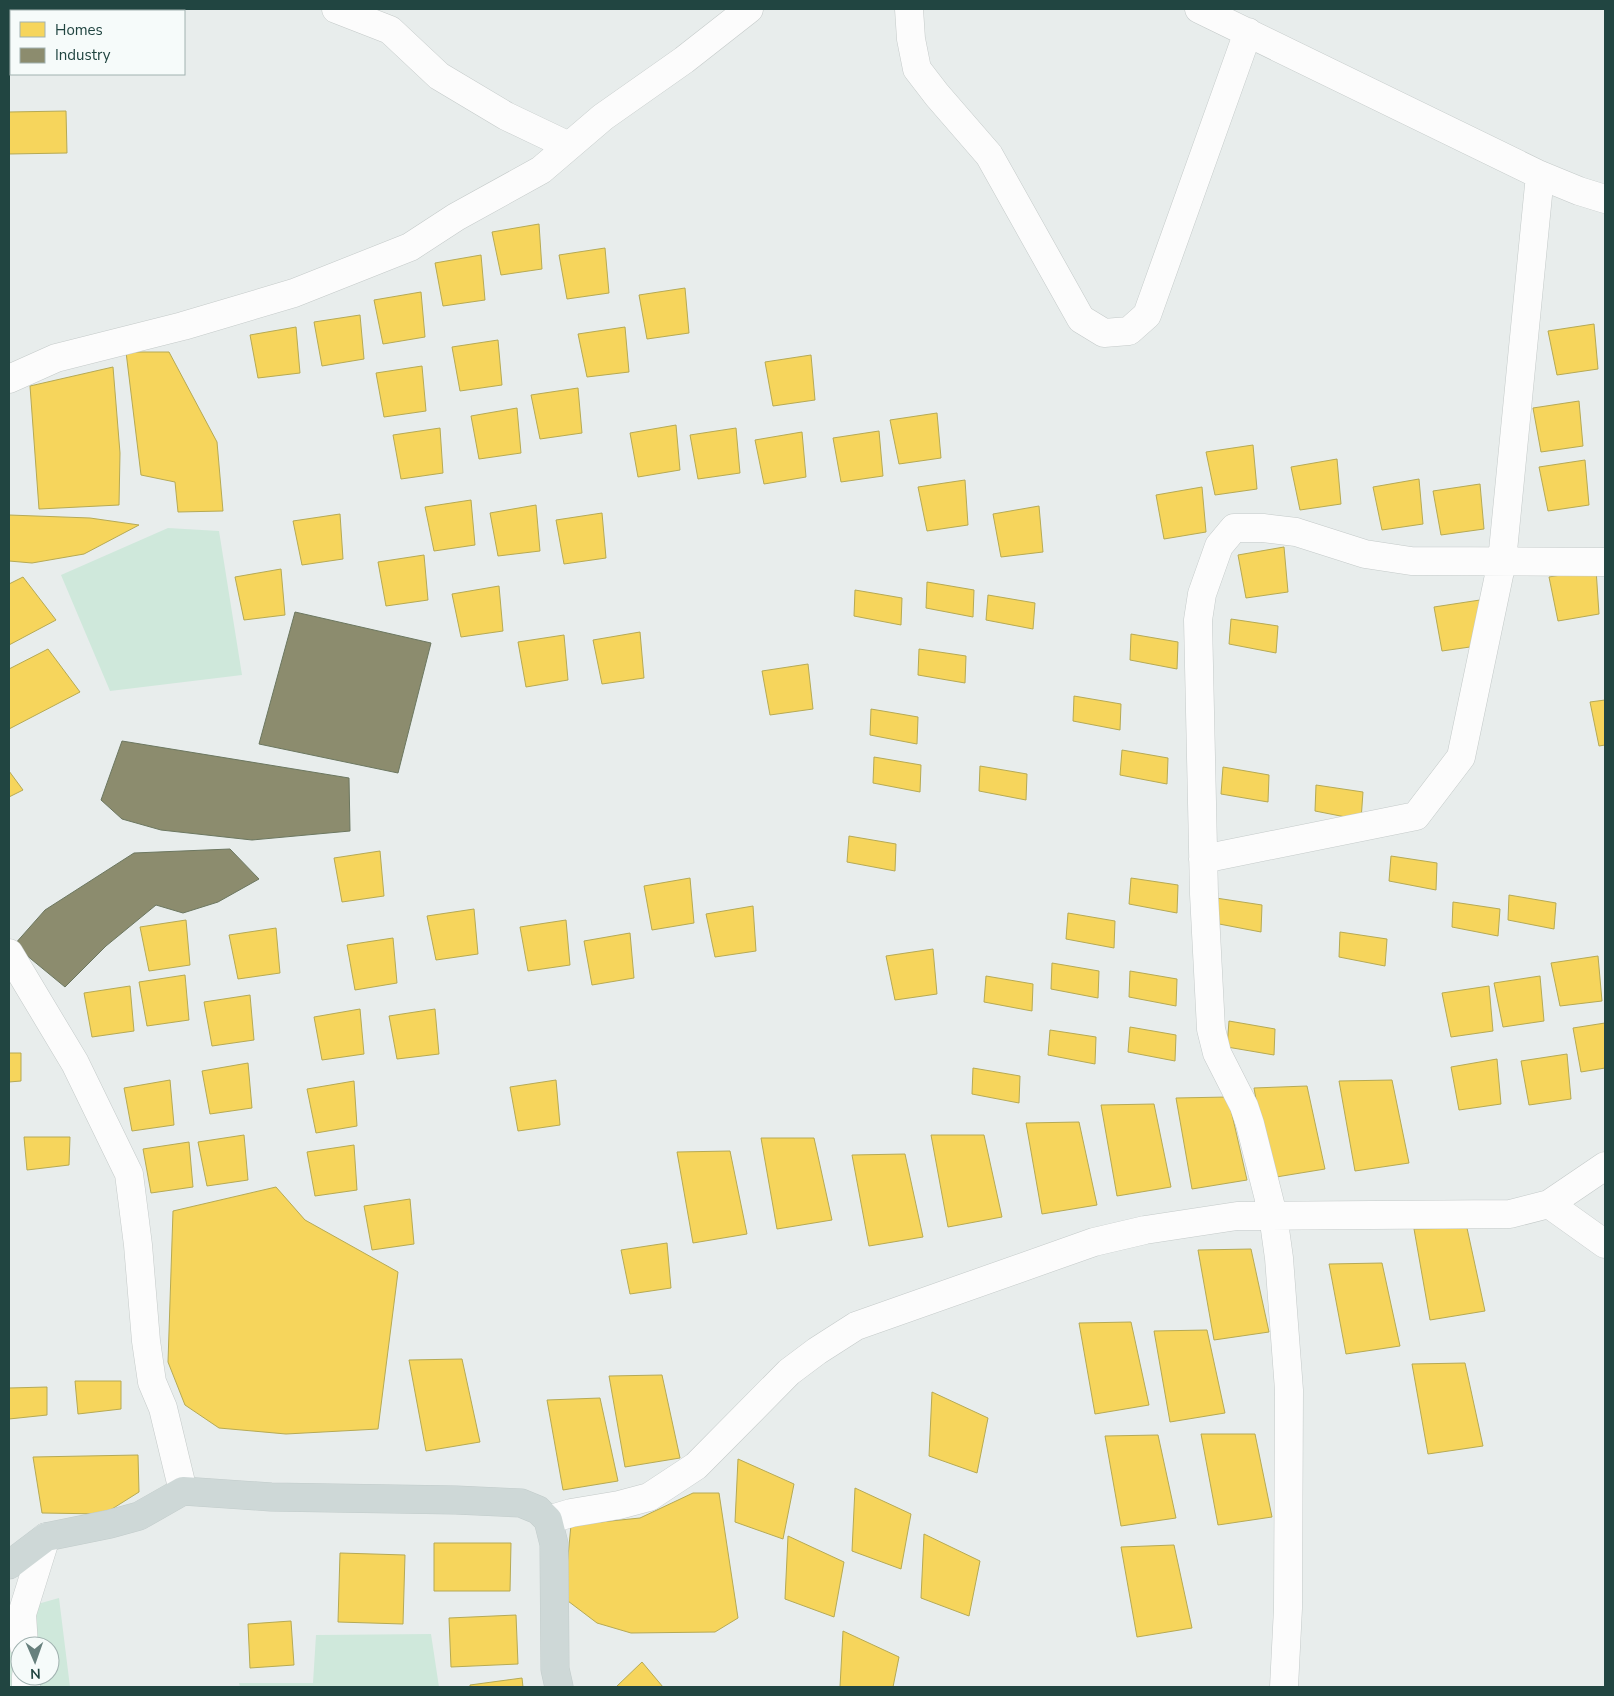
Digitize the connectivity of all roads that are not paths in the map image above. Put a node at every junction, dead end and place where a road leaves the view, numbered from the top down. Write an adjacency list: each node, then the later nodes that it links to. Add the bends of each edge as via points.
1 (336, 9): 6 (street, via 390,30 439,76 506,116)
2 (749, 9): 6 (street)
3 (909, 9): 5 (street, via 917,69 989,155 1081,319 1104,333 1129,331 1147,315)
4 (1199, 9): 5 (street)
5 (1248, 32): 7 (street)
6 (569, 146): 9 (street, via 541,170 456,217 410,247 294,293 184,326 56,358)
7 (1540, 175): 8 (street); 10 (street)
8 (1605, 199)
9 (9, 379)
10 (1502, 562): 11 (street); 12 (street, via 1461,757 1416,816); 12 (street, via 1411,561 1365,554 1296,532 1234,528 1220,546 1202,594 1198,620)
11 (1605, 562)
12 (1203, 859): 16 (street, via 1211,1028 1217,1053 1244,1106)
13 (9, 953): 18 (street, via 75,1063 129,1174 152,1382 163,1408)
14 (1605, 1166): 15 (street)
15 (1549, 1204): 16 (street, via 1510,1214); 17 (street)
16 (1273, 1215): 19 (street, via 1237,1216 1154,1228 1094,1242 856,1326 789,1372 696,1466 649,1497); 24 (street, via 1288,1390 1288,1608)
17 (1605, 1244)
18 (183, 1491): 19 (main road, via 271,1497 521,1503 538,1510); 20 (main road, via 139,1516)
19 (548, 1520): 23 (main road, via 554,1544 555,1669)
20 (46, 1537): 21 (main road); 22 (street, via 22,1614)
21 (9, 1564)
22 (23, 1636)
23 (559, 1687)
24 (1284, 1687)

